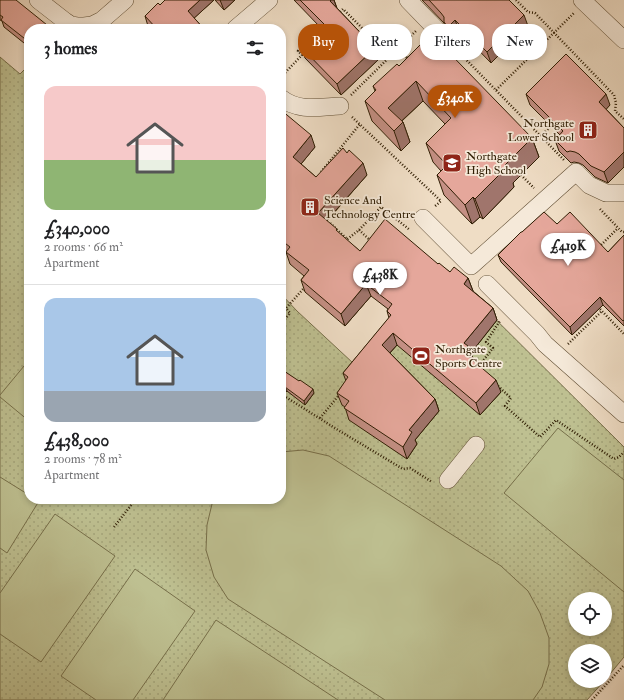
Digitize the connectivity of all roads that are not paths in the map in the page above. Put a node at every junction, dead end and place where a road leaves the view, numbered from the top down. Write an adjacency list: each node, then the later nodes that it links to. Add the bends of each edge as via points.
1 (38, 0): 6 (street)
2 (125, 0): 7 (street)
3 (269, 0): 8 (street)
4 (408, 0): 9 (street)
5 (582, 0): 10 (street)
6 (70, 24)
7 (94, 24)
8 (241, 24)
9 (432, 24)
10 (624, 40)
11 (286, 102): 12 (street, via 308,108)
12 (340, 106)
13 (624, 193): 14 (street, via 606,193 589,185 576,172 472,266)
14 (423, 218)
15 (487, 284): 16 (street, via 545,344)
16 (624, 414)
17 (476, 445): 18 (street)
18 (448, 480)

